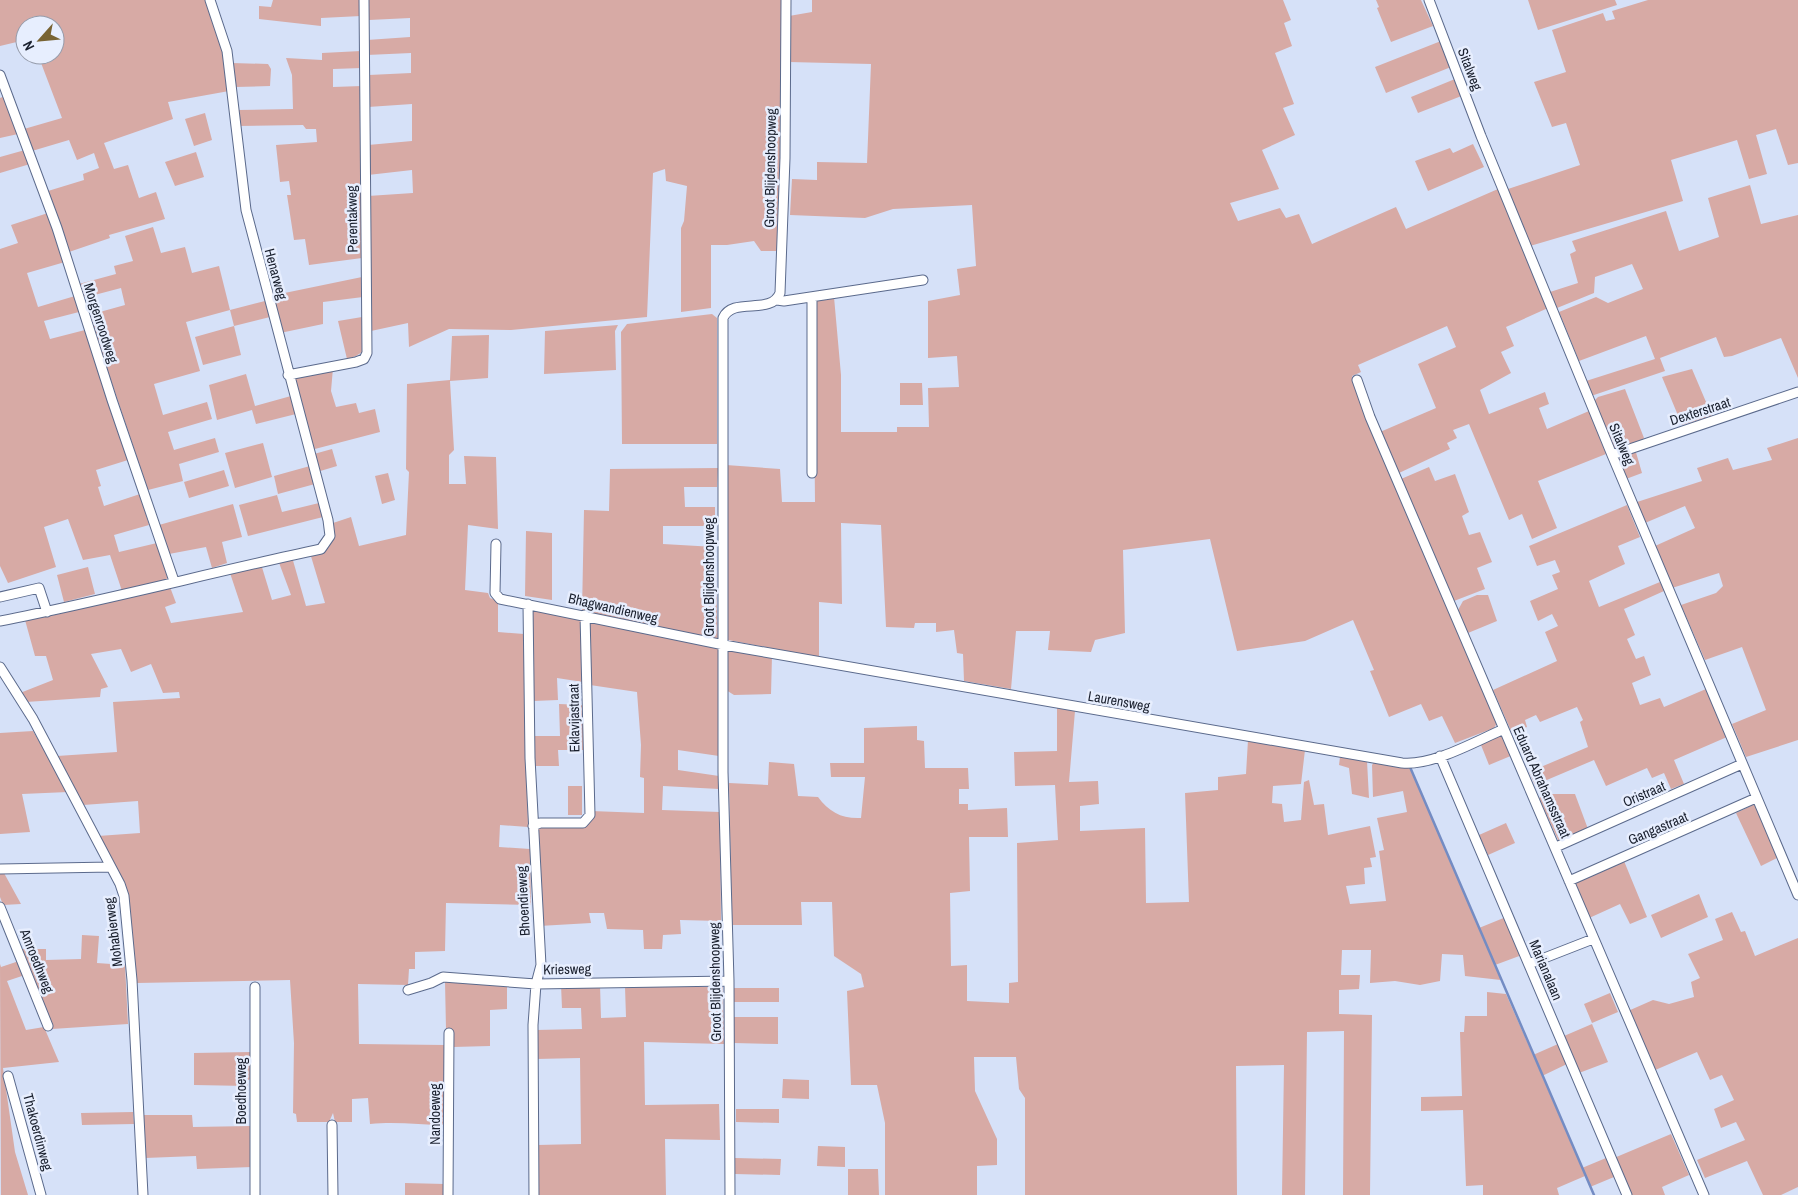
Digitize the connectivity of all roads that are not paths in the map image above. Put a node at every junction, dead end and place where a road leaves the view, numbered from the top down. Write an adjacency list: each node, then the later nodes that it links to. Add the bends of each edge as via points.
1 (210, 0): 9 (street, Henarweg, via 228,51 246,210)
2 (364, 0): 9 (street, Perentakweg, via 367,353 364,359 356,362)
3 (786, 0): 8 (street, Groot Blijdenshoopweg, via 785,158 780,293)
4 (1429, 0): 12 (street, Sitalweg)
5 (0, 75): 15 (street, Morgenroodweg, via 57,228)
6 (923, 280): 7 (street)
7 (812, 298): 8 (street); 13 (street)
8 (777, 300): 21 (street, Groot Blijdenshoopweg, via 735,308 725,313 723,318)
9 (288, 375): 15 (street, Henarweg, via 330,528 327,543 321,549)
10 (1357, 380): 23 (street, Eduard Abrahamsstraat)
11 (1798, 392): 12 (street, Dexterstraat)
12 (1612, 455): 25 (street, Sitalweg)
13 (812, 473)
14 (496, 544): 17 (street, Bhagwandienweg, via 496,597)
15 (174, 581): 18 (street)
16 (0, 597): 18 (street, via 38,588)
17 (528, 604): 19 (street, Bhagwandienweg); 27 (street, Bhoendieweg)
18 (47, 612): 20 (street)
19 (585, 615): 21 (street, Bhagwandienweg); 27 (street, Eklavijastraat, via 590,815 583,823 540,823)
20 (0, 621)
21 (724, 645): 24 (street, Laurensweg, via 1402,763 1412,764); 36 (street, Groot Blijdenshoopweg, via 723,772)
22 (0, 667): 29 (street, Mohabierweg, via 33,719)
23 (1504, 729): 24 (street, Laurensweg); 28 (street, Eduard Abrahamsstraat)
24 (1440, 756): 35 (street, Marianalaan)
25 (1742, 764): 26 (street, Sitalweg); 28 (street, Oristraat)
26 (1756, 798): 31 (street, Gangastraat); 32 (street, Sitalweg)
27 (533, 826): 37 (street, Bhoendieweg, via 541,965)
28 (1556, 847): 31 (street, Eduard Abrahamsstraat)
29 (111, 867): 30 (street); 45 (street, Mohabierweg, via 126,907)
30 (0, 869)
31 (1569, 881): 34 (street, Eduard Abrahamsstraat)
32 (1798, 895)
33 (0, 906): 40 (street, Amroedhweg)
34 (1593, 939): 35 (street); 52 (street, Eduard Abrahamsstraat)
35 (1529, 964): 51 (street, Marianalaan)
36 (729, 981): 37 (street, Kriesweg); 50 (street, Groot Blijdenshoopweg)
37 (536, 984): 39 (street, Kriesweg, via 443,977); 49 (street, Bhoendieweg, via 533,1025)
38 (255, 987): 46 (street, Boedhoeweg)
39 (408, 990)
40 (48, 1026)
41 (449, 1033): 48 (street, Nandoeweg)
42 (8, 1076): 44 (street, Thakoerdinweg)
43 (332, 1124): 47 (street)
44 (41, 1195)
45 (143, 1195)
46 (255, 1195)
47 (332, 1195)
48 (448, 1195)
49 (534, 1195)
50 (730, 1195)
51 (1627, 1195)
52 (1704, 1195)

